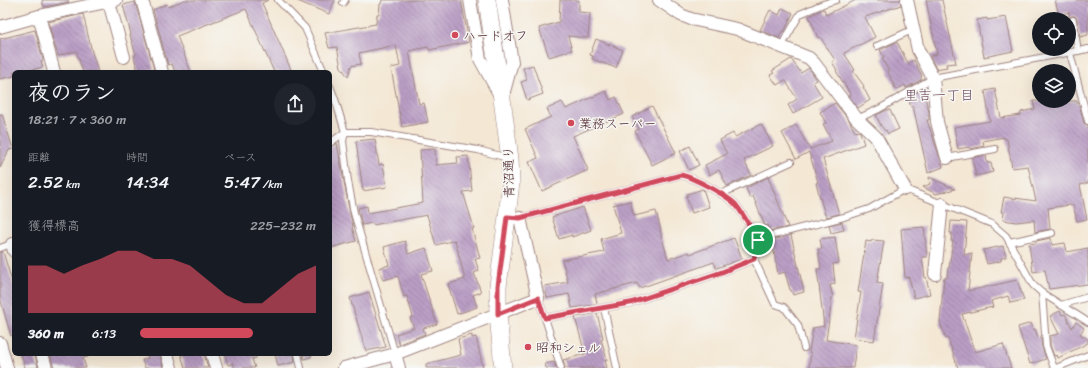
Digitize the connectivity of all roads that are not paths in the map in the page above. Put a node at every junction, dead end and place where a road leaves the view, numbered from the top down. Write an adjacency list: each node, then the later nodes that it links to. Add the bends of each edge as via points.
1 (142, 0): 22 (street)
2 (278, 0): 23 (lane, via 305,28)
3 (470, 0): 26 (street, via 480,59)
4 (487, 0): 26 (street, 青沼通り)
5 (502, 0): 26 (street, via 512,62)
6 (659, 0): 15 (street, via 691,19 737,29)
7 (836, 0): 15 (lane, via 800,14)
8 (907, 0): 12 (street)
9 (113, 1): 10 (street); 20 (street)
10 (39, 16): 11 (street); 21 (street)
11 (0, 27)
12 (914, 29): 14 (lane); 24 (street, via 918,50)
13 (1076, 39): 17 (lane)
14 (877, 46)
15 (781, 47): 27 (street, via 809,58)
16 (1088, 49): 17 (lane)
17 (1078, 51)
18 (1049, 56): 24 (lane)
19 (1071, 56): 28 (lane)
20 (124, 57)
21 (53, 70)
22 (161, 70)
23 (323, 70)
24 (933, 78): 27 (lane); 32 (street, via 937,122)
25 (332, 91): 29 (lane)
26 (502, 99): 33 (street, 青沼通り)
27 (857, 119): 35 (street, via 876,138)
28 (1088, 121)
29 (345, 132): 30 (lane); 33 (lane, via 371,132 478,150); 56 (lane, via 343,141 354,213)
30 (332, 141)
31 (995, 149): 32 (lane)
32 (947, 158)
33 (510, 159): 38 (street, 青沼通り)
34 (790, 162): 36 (lane)
35 (905, 189): 37 (lane); 40 (lane, via 869,209)
36 (721, 194): 38 (lane, via 692,178 676,176); 40 (lane, via 737,206)
37 (942, 204): 41 (lane, via 992,224); 45 (street)
38 (514, 218): 48 (street); 51 (street, 青沼通り, via 498,286)
39 (1052, 233): 41 (lane)
40 (758, 240): 44 (lane)
41 (1009, 242): 46 (lane, via 1033,285)
42 (12, 246): 43 (lane)
43 (0, 248)
44 (754, 259): 50 (lane, via 630,303); 55 (lane, via 775,304 784,307 798,325)
45 (935, 274)
46 (1042, 293): 49 (lane); 72 (lane, via 1046,346)
47 (1088, 297): 49 (lane)
48 (538, 298): 51 (street); 52 (lane)
49 (1061, 305): 53 (lane)
50 (604, 308): 52 (lane); 71 (lane)
51 (498, 314): 56 (street); 69 (street, 青沼通り)
52 (545, 318): 70 (lane)
53 (1088, 322)
54 (0, 343): 62 (street)
55 (804, 348)
56 (395, 354): 67 (street); 68 (street)
57 (1088, 354): 72 (lane)
58 (43, 356): 63 (street)
59 (168, 356): 64 (street)
60 (213, 356): 65 (street)
61 (299, 356): 66 (lane)
62 (7, 368)
63 (46, 368)
64 (171, 368)
65 (216, 368)
66 (302, 368)
67 (344, 368)
68 (399, 368)
69 (503, 368)
70 (561, 368)
71 (617, 368)
72 (1055, 368)

